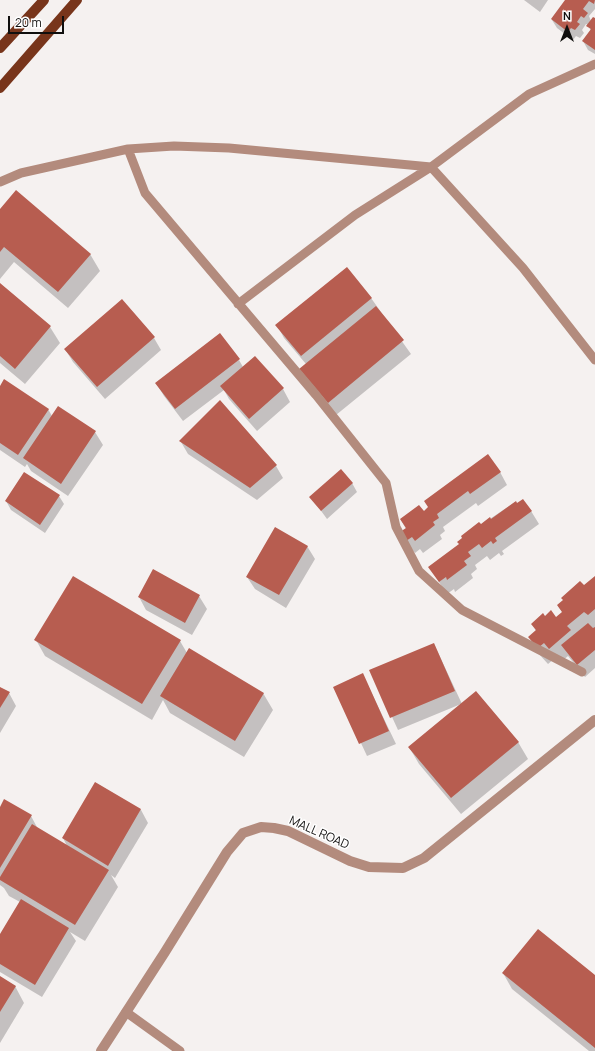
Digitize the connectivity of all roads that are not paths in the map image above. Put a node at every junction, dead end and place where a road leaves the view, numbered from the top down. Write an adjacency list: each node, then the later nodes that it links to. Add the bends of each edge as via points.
1 (44, 0): 3 (main road)
2 (77, 0): 5 (main road)
3 (0, 48)
4 (595, 64): 7 (lane, via 529,94)
5 (0, 88)
6 (128, 149): 7 (lane, via 174,146 229,148); 8 (lane, via 21,173); 9 (lane, via 145,193)
7 (431, 167): 9 (lane, via 355,215); 10 (lane, via 523,268)
8 (0, 182)
9 (238, 304): 11 (lane, via 316,395 386,483 396,528 419,571 462,610)
10 (595, 360)
11 (582, 672)
12 (595, 720): 13 (street, MALL ROAD, via 424,858 403,868 369,867 350,861 288,831 261,827 243,833 227,852)
13 (126, 1012): 14 (street, MALL ROAD); 15 (lane)
14 (101, 1051)
15 (180, 1051)

